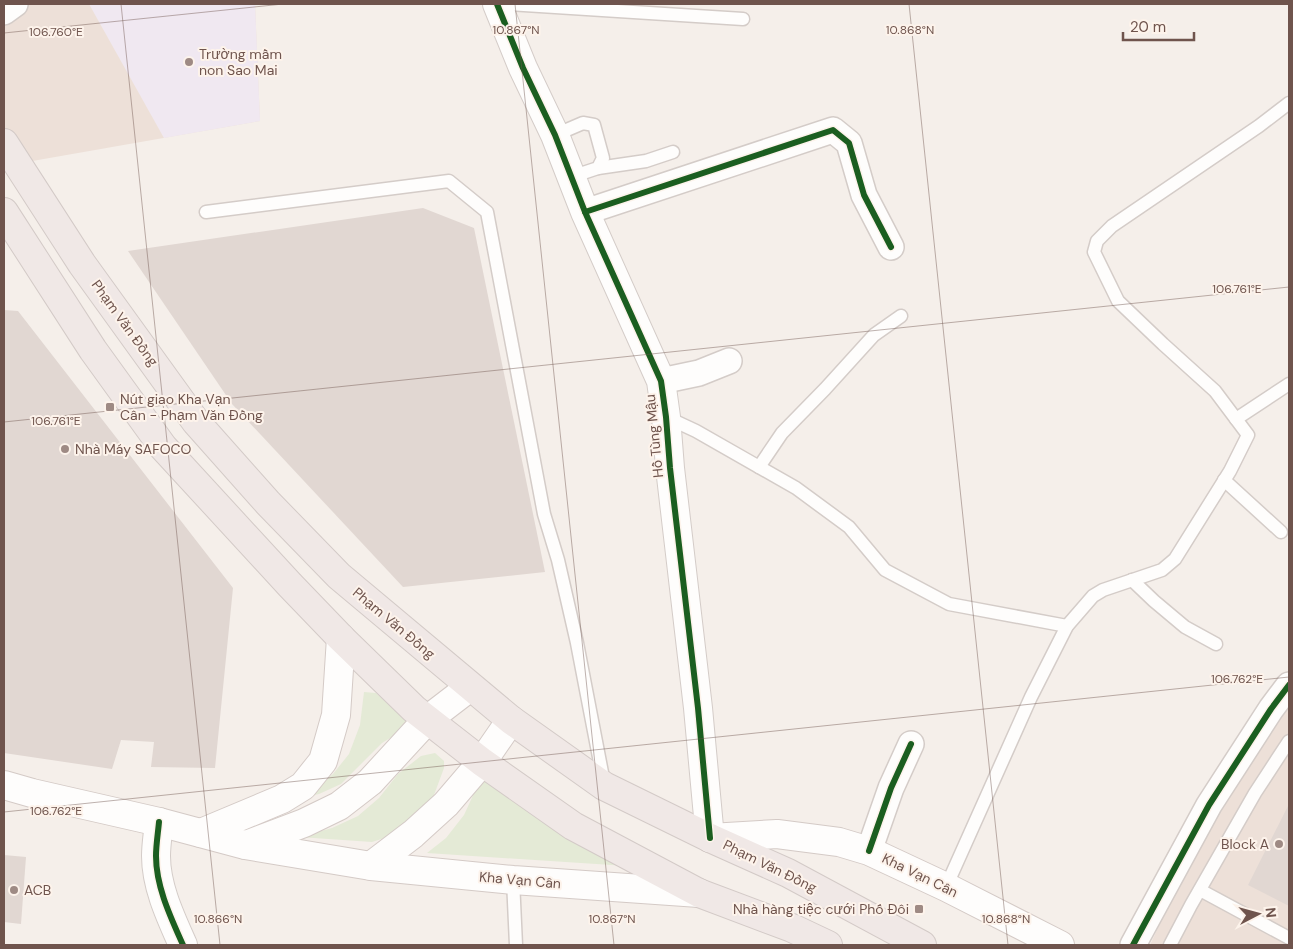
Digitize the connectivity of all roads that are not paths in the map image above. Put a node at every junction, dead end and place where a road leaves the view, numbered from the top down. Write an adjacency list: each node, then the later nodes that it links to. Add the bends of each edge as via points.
1 (15, 4): 4 (street)
2 (497, 4): 7 (main road, Hồ Tùng Mậu)
3 (508, 4): 5 (lane)
4 (4, 12)
5 (743, 19)
6 (1289, 103): 21 (lane, via 1112,226 1097,241 1094,252 1118,301 1214,391)
7 (555, 135): 10 (lane, via 583,123 594,125 603,158); 11 (main road, Hồ Tùng Mậu)
8 (4, 143): 30 (highway, Phạm Văn Đồng, via 82,264 196,422 340,576)
9 (673, 152): 10 (lane, via 646,161)
10 (598, 168): 11 (lane)
11 (571, 177): 14 (main road, Hồ Tùng Mậu)
12 (4, 212): 27 (highway, via 93,350 163,447)
13 (206, 212): 37 (lane, via 449,181 487,212 544,514 575,634)
14 (585, 212): 15 (street, via 833,130 849,143 864,195); 18 (main road, Hồ Tùng Mậu)
15 (891, 247)
16 (901, 316): 22 (lane, via 874,335 782,433)
17 (729, 361): 18 (street, via 699,373)
18 (661, 381): 20 (main road, Hồ Tùng Mậu)
19 (1289, 384): 21 (lane)
20 (666, 417): 22 (lane); 40 (main road, Hồ Tùng Mậu)
21 (1236, 419): 23 (lane, via 1248,435)
22 (759, 467): 26 (lane, via 796,488 849,527 885,570 949,604)
23 (1224, 480): 24 (lane); 25 (lane, via 1175,559 1162,570)
24 (1281, 532)
25 (1132, 580): 26 (lane, via 1093,596); 28 (lane, via 1185,627)
26 (1067, 626): 45 (lane, via 1030,697)
27 (341, 638): 31 (highway); 39 (main road, via 336,714 323,761 303,786)
28 (1216, 644)
29 (1289, 685): 54 (street, via 1209,805)
30 (470, 686): 31 (main road); 32 (highway, Phạm Văn Đồng)
31 (428, 720): 35 (highway); 41 (main road, via 370,782 339,806)
32 (510, 720): 35 (main road); 37 (highway, Phạm Văn Đồng)
33 (1289, 741): 46 (lane, via 1255,793)
34 (911, 744): 42 (street)
35 (482, 762): 43 (main road, via 426,823); 47 (highway, via 573,826)
36 (4, 785): 38 (main road, Kha Vạn Cân)
37 (604, 786): 40 (highway, Phạm Văn Đồng)
38 (159, 822): 39 (main road, Kha Vạn Cân); 49 (main road, via 156,857 160,885)
39 (201, 833): 41 (main road, Kha Vạn Cân)
40 (710, 838): 42 (main road, Kha Vạn Cân, via 777,834 839,842); 52 (highway, Phạm Văn Đồng, via 788,873)
41 (245, 845): 43 (main road, Kha Vạn Cân)
42 (869, 850): 45 (main road, Kha Vạn Cân)
43 (372, 866): 44 (main road, Kha Vạn Cân)
44 (513, 880): 47 (main road, Kha Vạn Cân); 50 (lane)
45 (946, 887): 53 (main road, Kha Vạn Cân)
46 (1200, 890): 48 (lane); 55 (lane)
47 (698, 893): 51 (highway)
48 (1289, 938)
49 (183, 945)
50 (516, 945)
51 (828, 945)
52 (922, 945)
53 (1060, 945)
54 (1133, 945)
55 (1170, 945)

